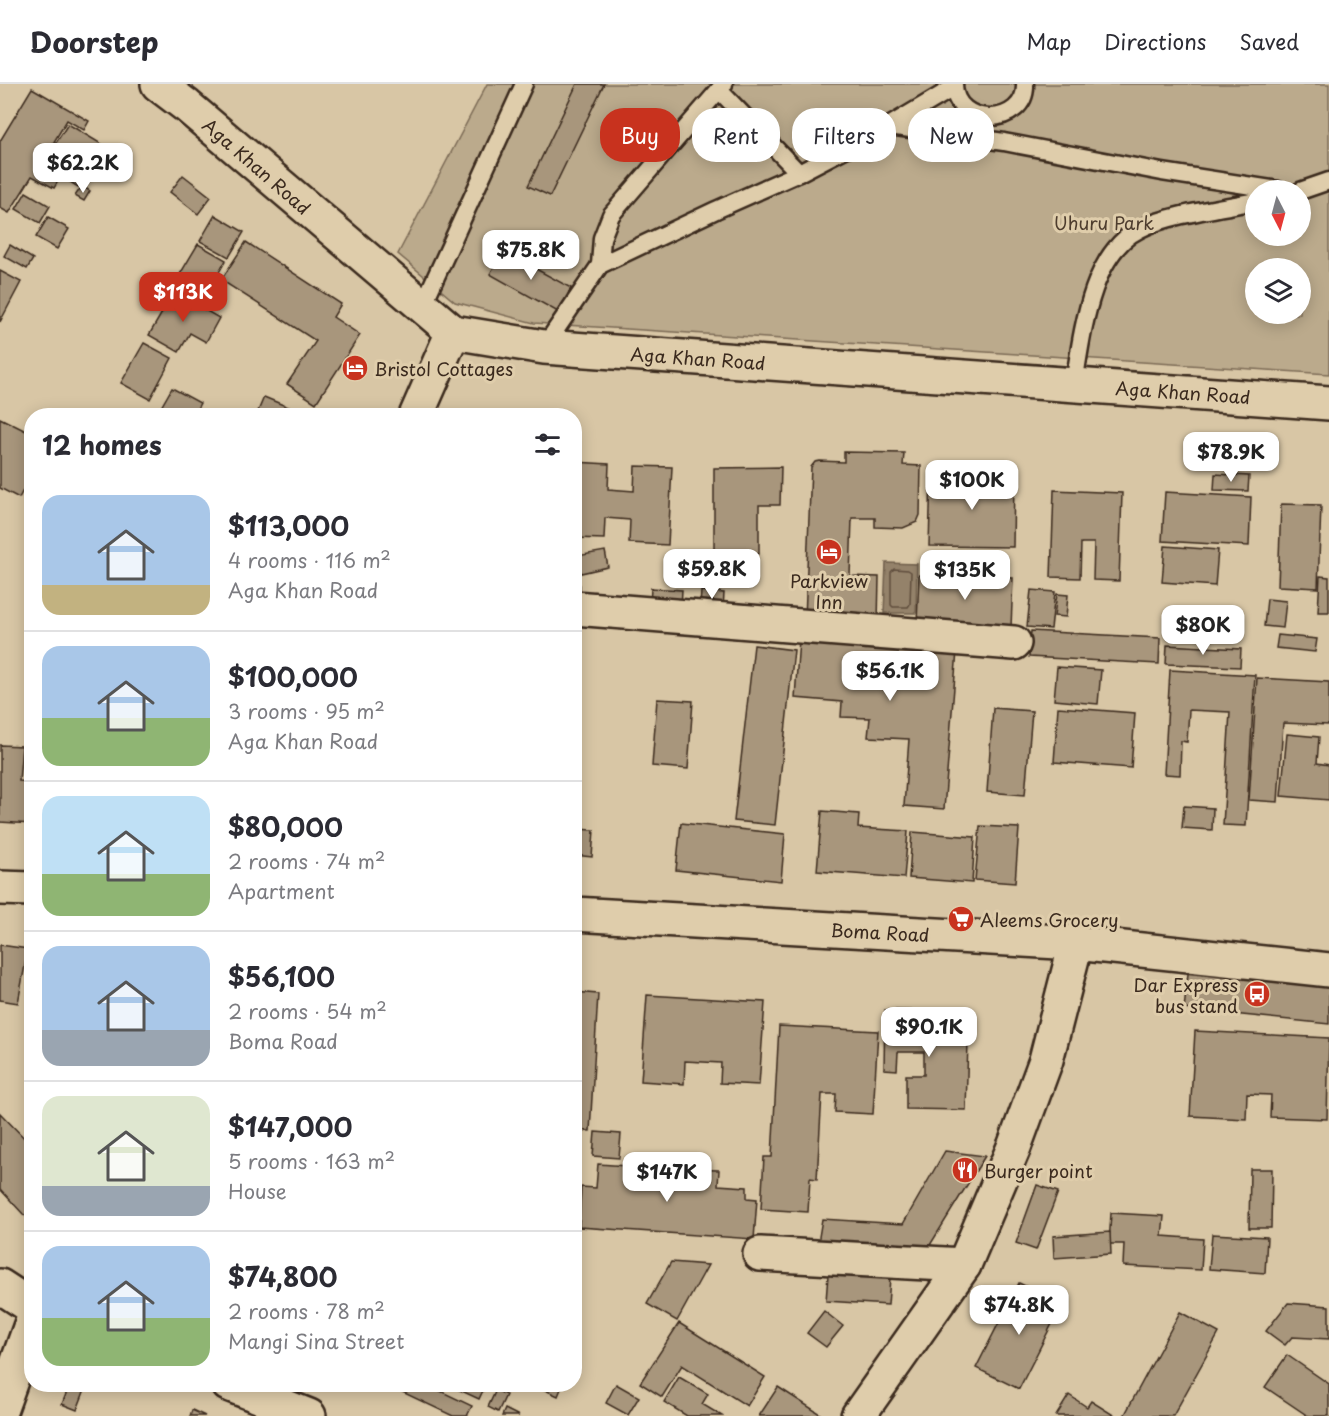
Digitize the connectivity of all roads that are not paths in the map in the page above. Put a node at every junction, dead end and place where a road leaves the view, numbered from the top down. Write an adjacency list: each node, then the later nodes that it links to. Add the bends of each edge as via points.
1 (158, 84): 15 (street, Aga Khan Road)
2 (524, 84): 15 (lane)
3 (1025, 84): 4 (lane, via 1018,104 1006,114 990,118 975,115 962,105)
4 (953, 86): 6 (lane)
5 (722, 87): 9 (lane); 14 (lane, via 611,215 602,237)
6 (896, 122)
7 (896, 127): 11 (lane)
8 (820, 162): 9 (lane)
9 (799, 173): 14 (lane)
10 (1329, 181): 12 (lane)
11 (1245, 185)
12 (1311, 187)
13 (1245, 203): 18 (lane, via 1139,229 1118,246 1096,280 1083,326)
14 (600, 266): 17 (lane)
15 (423, 305): 16 (street, Aga Khan Road)
16 (453, 332): 17 (street, Aga Khan Road); 20 (street)
17 (544, 347): 18 (street, Aga Khan Road)
18 (1074, 384): 19 (street, Aga Khan Road)
19 (1329, 403)
20 (420, 408)
21 (582, 609): 22 (street)
22 (1014, 643)
23 (0, 888): 24 (street)
24 (24, 889)
25 (582, 914): 26 (street, Boma Road)
26 (1076, 943): 27 (street, Boma Road); 29 (street, via 1046,1060)
27 (1329, 970)
28 (760, 1254): 29 (street)
29 (964, 1265): 36 (street)
30 (0, 1286): 31 (street)
31 (24, 1302)
32 (24, 1344): 34 (street)
33 (248, 1392): 35 (street)
34 (0, 1411)
35 (309, 1416)
36 (858, 1416)

